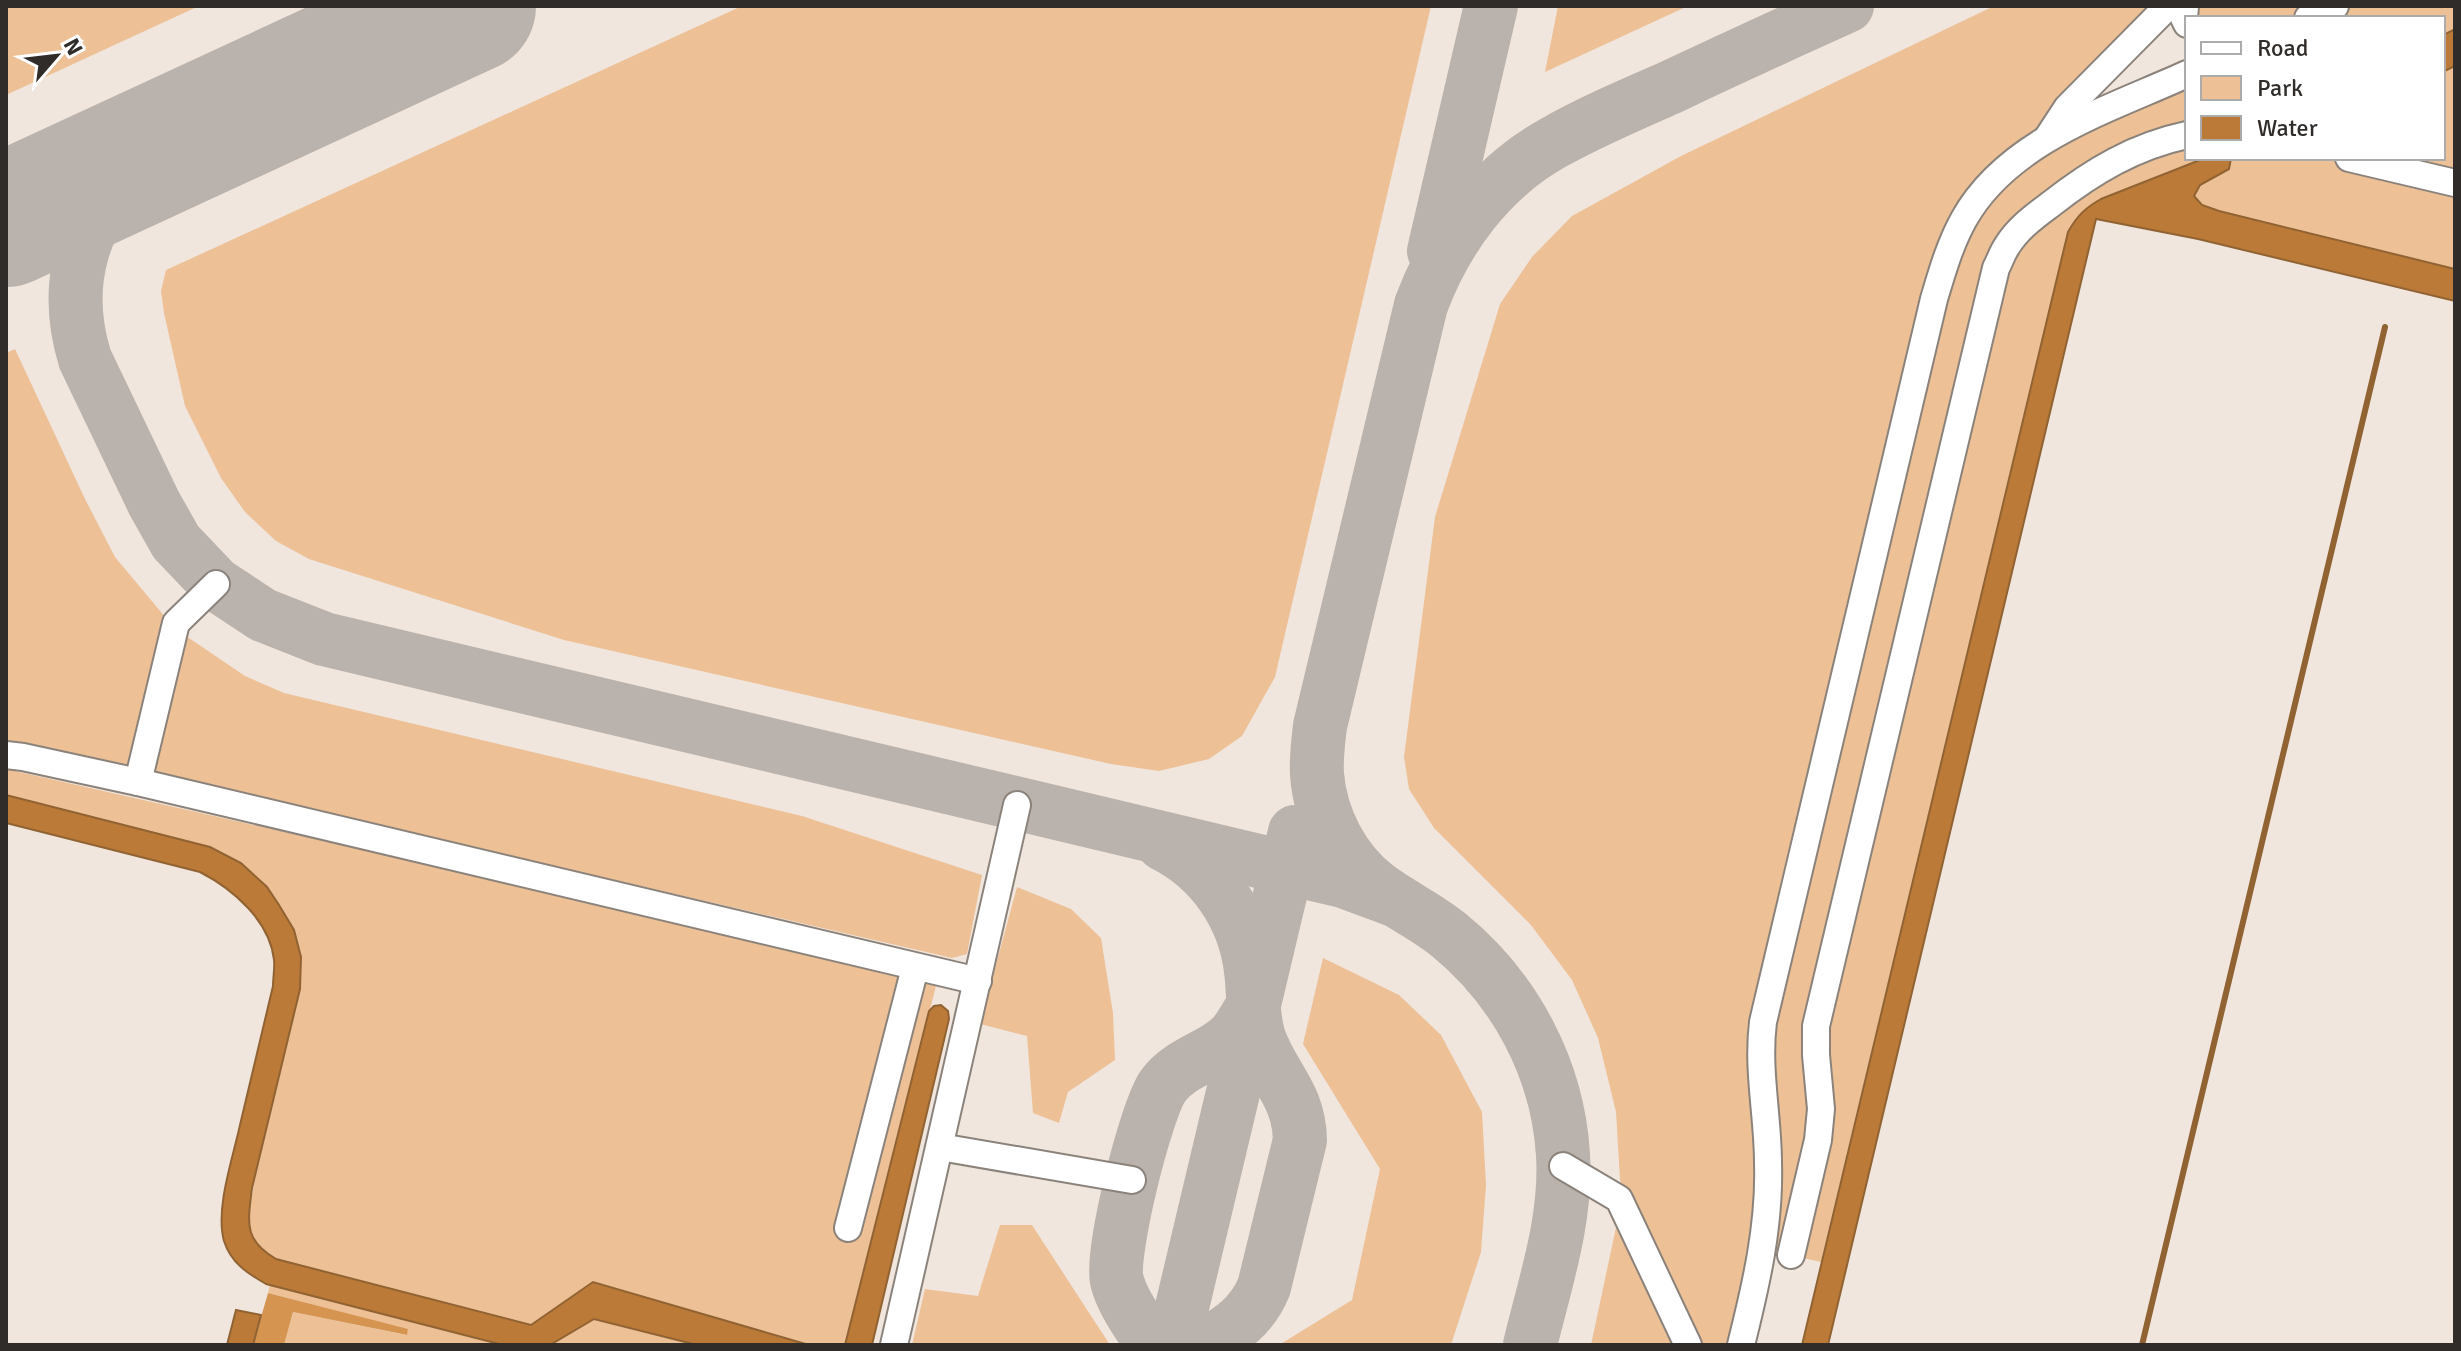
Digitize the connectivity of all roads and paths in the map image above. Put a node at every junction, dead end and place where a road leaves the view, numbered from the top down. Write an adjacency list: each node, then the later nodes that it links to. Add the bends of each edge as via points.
1 (2168, 6): 6 (lane, via 2067,108)
2 (2335, 6): 3 (lane)
3 (2312, 16)
4 (2185, 75): 6 (lane)
5 (2185, 135): 19 (lane, via 2130,152 2078,182 2023,226 1996,268 1816,1026 1818,1140)
6 (2048, 137): 22 (lane, via 1982,192 1947,255 1934,299 1763,1022 1765,1232)
7 (2357, 160): 8 (lane)
8 (2455, 183)
9 (216, 584): 11 (lane, via 176,623)
10 (6, 755): 11 (lane)
11 (138, 782): 13 (lane)
12 (1017, 805): 14 (lane)
13 (915, 968): 14 (lane); 18 (lane)
14 (978, 981): 15 (lane)
15 (940, 1147): 17 (lane); 20 (lane)
16 (1563, 1166): 21 (lane, via 1619,1199)
17 (1132, 1180)
18 (848, 1228)
19 (1791, 1255)
20 (894, 1345)
21 (1688, 1345)
22 (1741, 1345)

